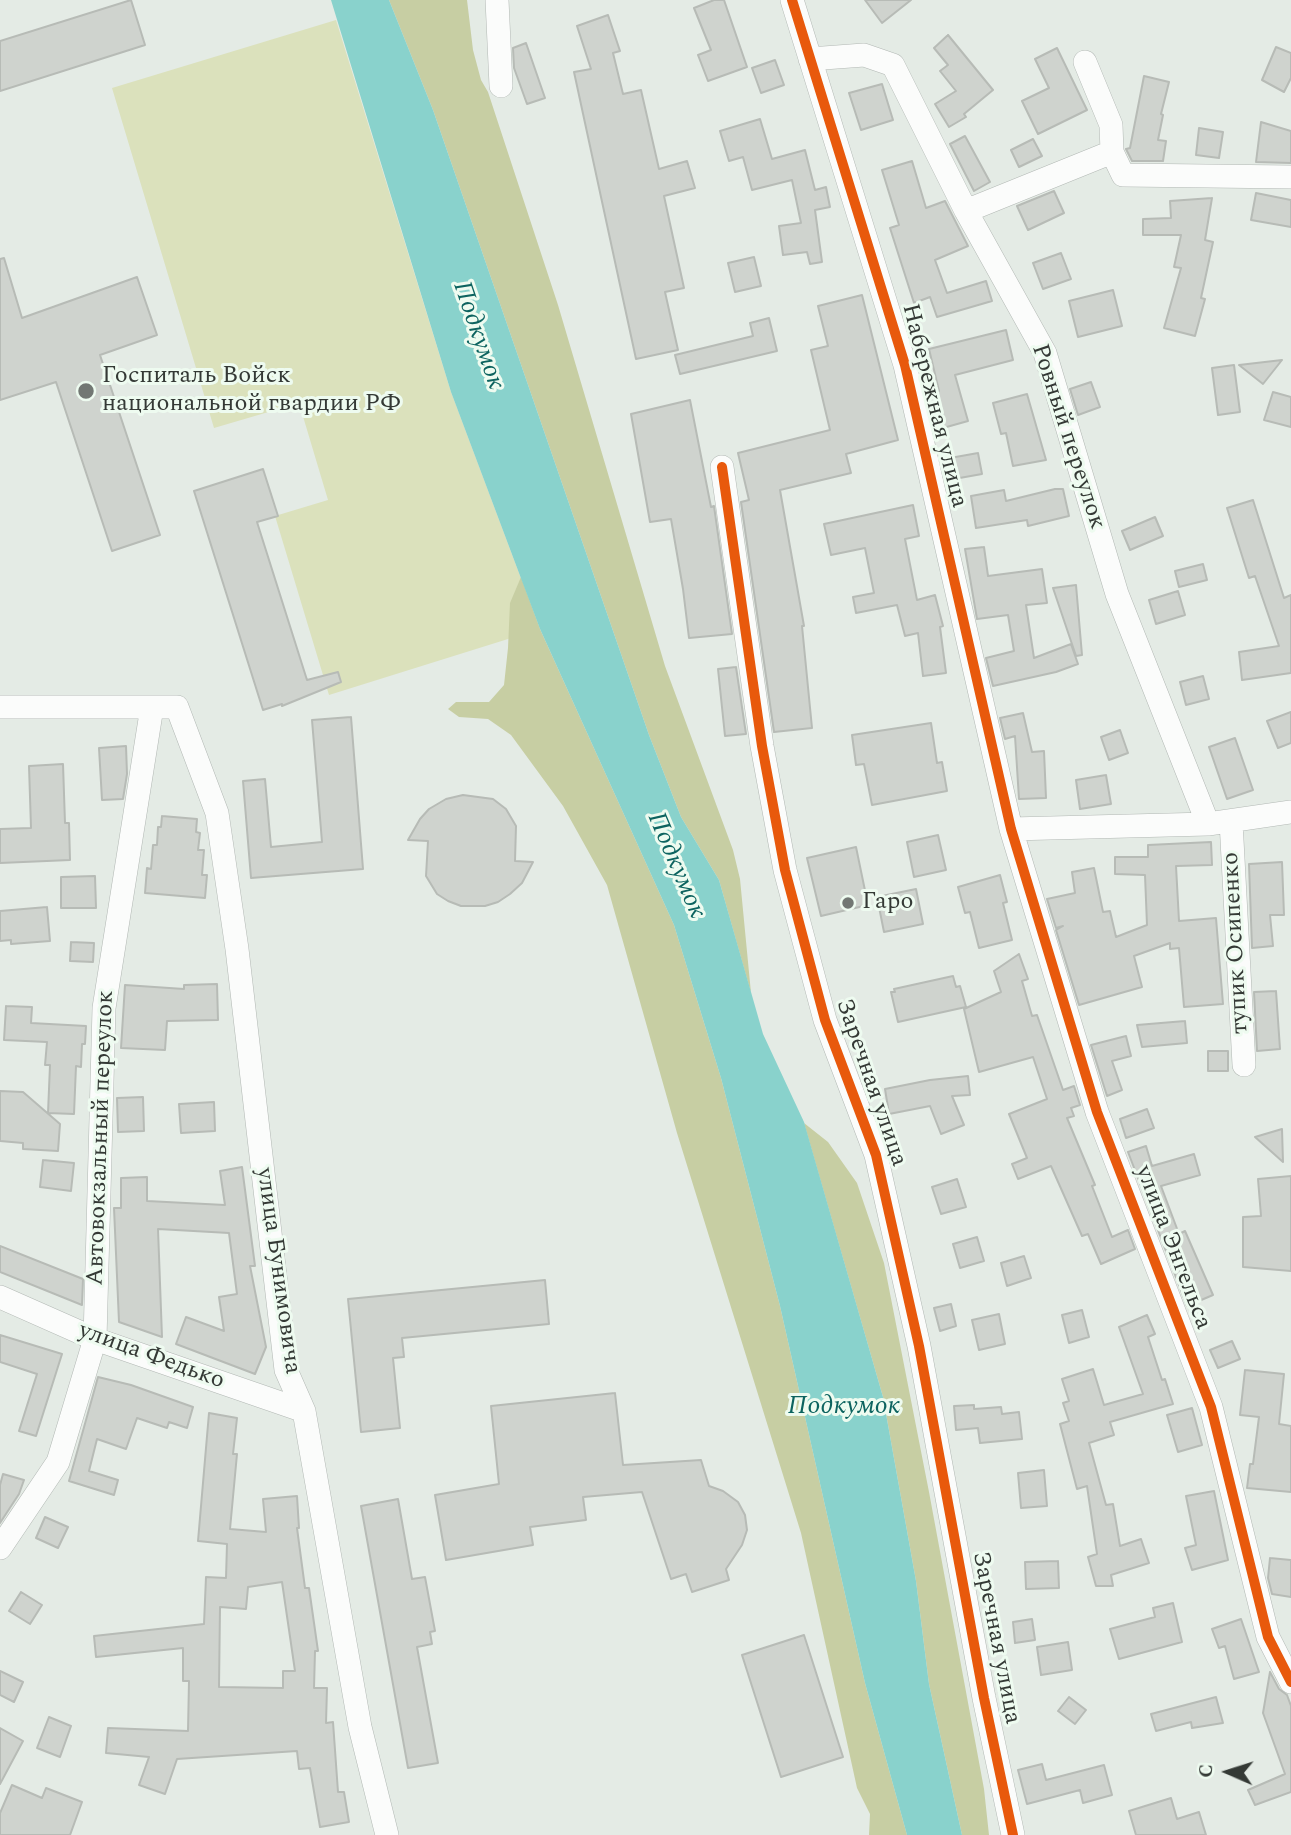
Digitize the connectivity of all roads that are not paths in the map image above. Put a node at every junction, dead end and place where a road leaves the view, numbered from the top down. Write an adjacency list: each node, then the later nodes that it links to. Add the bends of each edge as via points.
1 (497, 0): 5 (street)
2 (792, 0): 3 (street, Набережная улица)
3 (810, 59): 8 (street, Ровный переулок, via 864,55 893,65); 15 (street, Набережная улица, via 905,365)
4 (1085, 62): 6 (street, via 1111,125)
5 (501, 86)
6 (1112, 152): 7 (street, via 1123,175); 8 (street)
7 (1291, 177)
8 (966, 211): 14 (street, Ровный переулок, via 1045,354 1117,594)
9 (722, 467): 23 (street, Заречная улица, via 762,746 785,870 825,1020 876,1155 919,1346)
10 (0, 707): 11 (street)
11 (152, 708): 18 (street, Автовокзальный переулок, via 103,1008); 19 (street, улица Бунимовича, via 177,707 217,813 286,1370)
12 (1291, 812): 13 (street)
13 (1231, 821): 14 (street); 16 (street, тупик Осипенко)
14 (1208, 824): 15 (street)
15 (1011, 829): 21 (street, улица Энгельса, via 1097,1112 1211,1408 1268,1637)
16 (1244, 1065)
17 (0, 1297): 18 (street, улица Федько)
18 (95, 1339): 19 (street, улица Федько); 20 (street, Автовокзальный переулок, via 58,1462)
19 (304, 1411): 22 (street, улица Бунимовича, via 360,1727)
20 (0, 1548)
21 (1291, 1682)
22 (387, 1835)
23 (1013, 1835)

